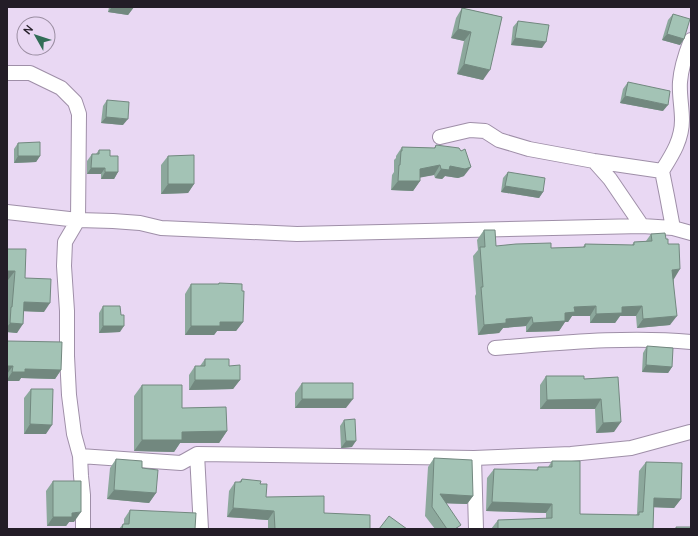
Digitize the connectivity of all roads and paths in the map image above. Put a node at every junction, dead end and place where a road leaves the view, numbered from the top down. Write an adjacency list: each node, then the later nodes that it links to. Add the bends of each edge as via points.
1 (691, 40): 5 (street, via 680,82 682,122 679,141)
2 (7, 73): 7 (street, via 30,73 61,88 75,102 79,114)
3 (440, 137): 4 (street, via 470,130 485,131 500,140 529,149)
4 (594, 161): 5 (street); 8 (street, via 610,179)
5 (662, 171): 9 (street)
6 (7, 212): 7 (street)
7 (78, 220): 8 (street, via 140,223 161,228 297,234); 15 (street, via 65,242 64,266 69,395 74,434)
8 (642, 226): 9 (street)
9 (673, 228): 10 (street)
10 (691, 233)
11 (691, 342): 12 (street, via 613,340)
12 (495, 348)
13 (691, 431): 16 (street, via 631,448 571,454)
14 (197, 454): 15 (street, via 181,463); 16 (street); 18 (street)
15 (80, 456): 17 (street)
16 (474, 458): 19 (street)
17 (83, 529)
18 (201, 529)
19 (476, 529)

